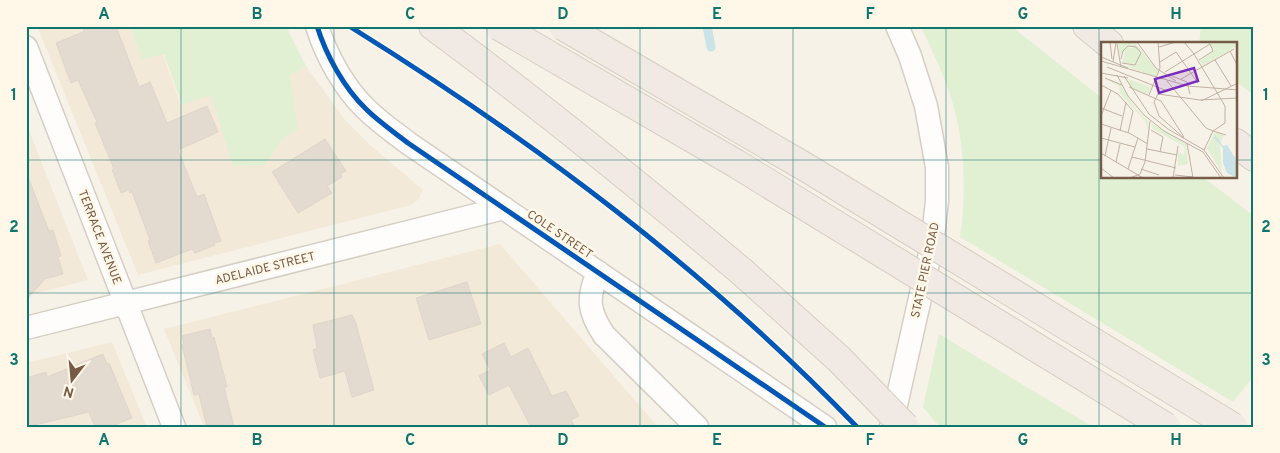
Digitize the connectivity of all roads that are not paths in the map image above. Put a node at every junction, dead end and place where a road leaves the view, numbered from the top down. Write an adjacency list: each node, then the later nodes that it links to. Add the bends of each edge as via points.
1 (317, 26): 11 (street, COLE STREET, via 334,65 365,108 408,143)
2 (433, 26): 19 (highway, bridge, via 642,188 741,271 839,359)
3 (499, 26): 20 (highway, bridge, via 744,168)
4 (563, 26): 21 (highway, bridge, via 806,168)
5 (897, 26): 18 (street, STATE PIER ROAD, via 926,106 937,167 937,202 932,245)
6 (1087, 26): 7 (highway)
7 (1107, 42)
8 (26, 47): 13 (street, TERRACE AVENUE)
9 (1238, 145): 10 (highway)
10 (1254, 157)
11 (504, 208): 12 (street, COLE STREET); 13 (street, ADELAIDE STREET)
12 (598, 272): 15 (street, COLE STREET); 17 (street, COLE STREET, via 590,303 595,322)
13 (126, 303): 14 (street, ADELAIDE STREET); 16 (street, TERRACE AVENUE)
14 (26, 328)
15 (812, 423)
16 (174, 427)
17 (697, 427)
18 (891, 427)
19 (905, 427)
20 (1166, 427)
21 (1233, 427)

